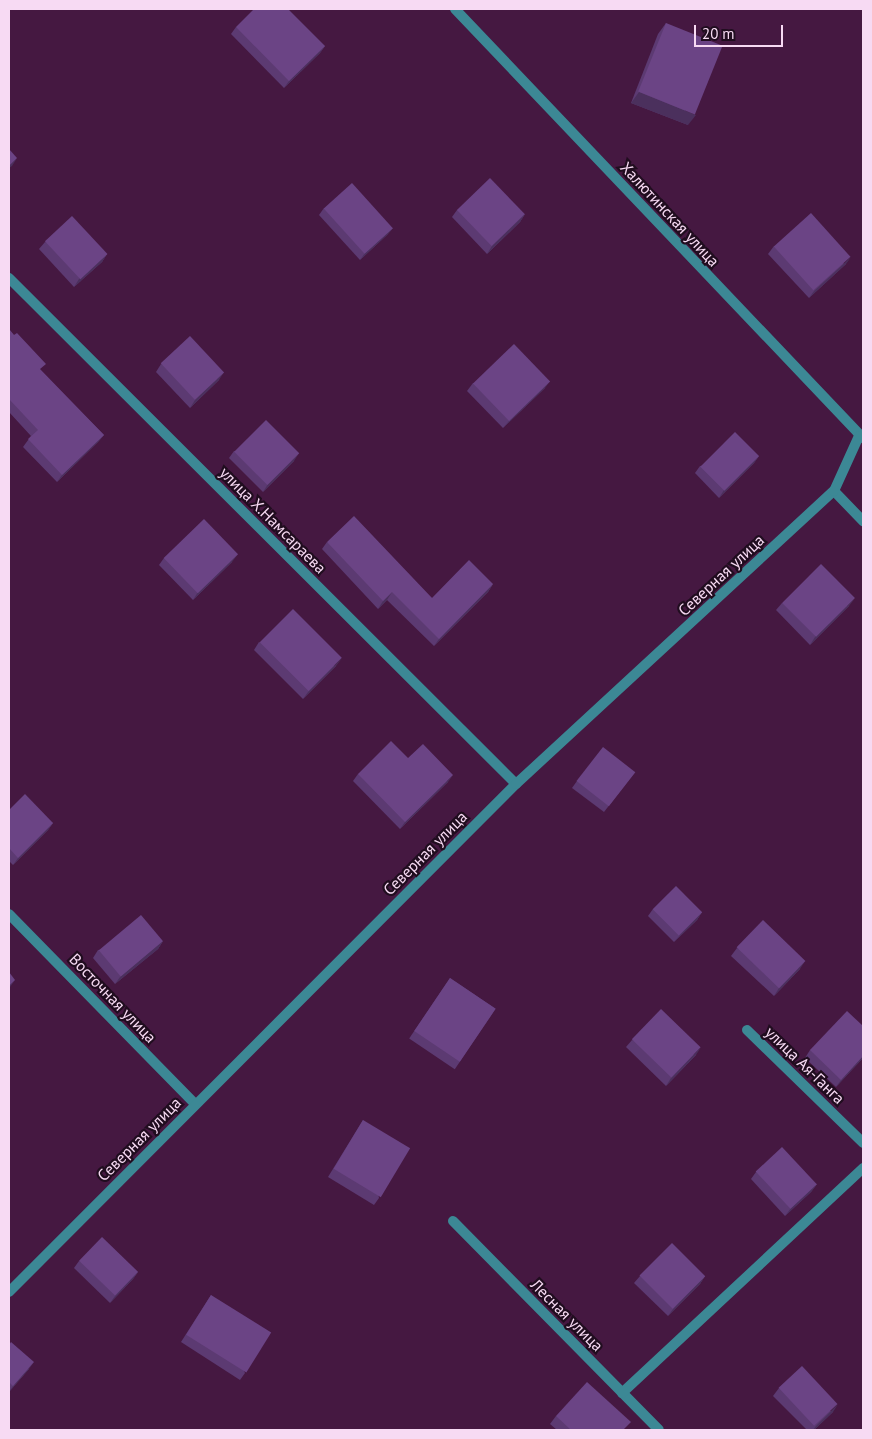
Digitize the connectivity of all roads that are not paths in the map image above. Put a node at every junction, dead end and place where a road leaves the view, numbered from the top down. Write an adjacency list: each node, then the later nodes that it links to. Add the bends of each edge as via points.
1 (455, 9): 3 (street, Халютинская улица)
2 (9, 278): 6 (street, улица Х.Намсараева)
3 (861, 437): 4 (street, Северная улица)
4 (834, 491): 5 (street); 6 (street, Северная улица)
5 (863, 521)
6 (516, 784): 9 (street, Северная улица)
7 (9, 914): 9 (street, Восточная улица)
8 (747, 1030): 10 (street, улица Ая-Ганга)
9 (195, 1104): 13 (street, Северная улица)
10 (863, 1143)
11 (863, 1168): 14 (street)
12 (453, 1221): 14 (street, Лесная улица)
13 (9, 1292)
14 (622, 1393): 15 (street, Лесная улица)
15 (660, 1430)

